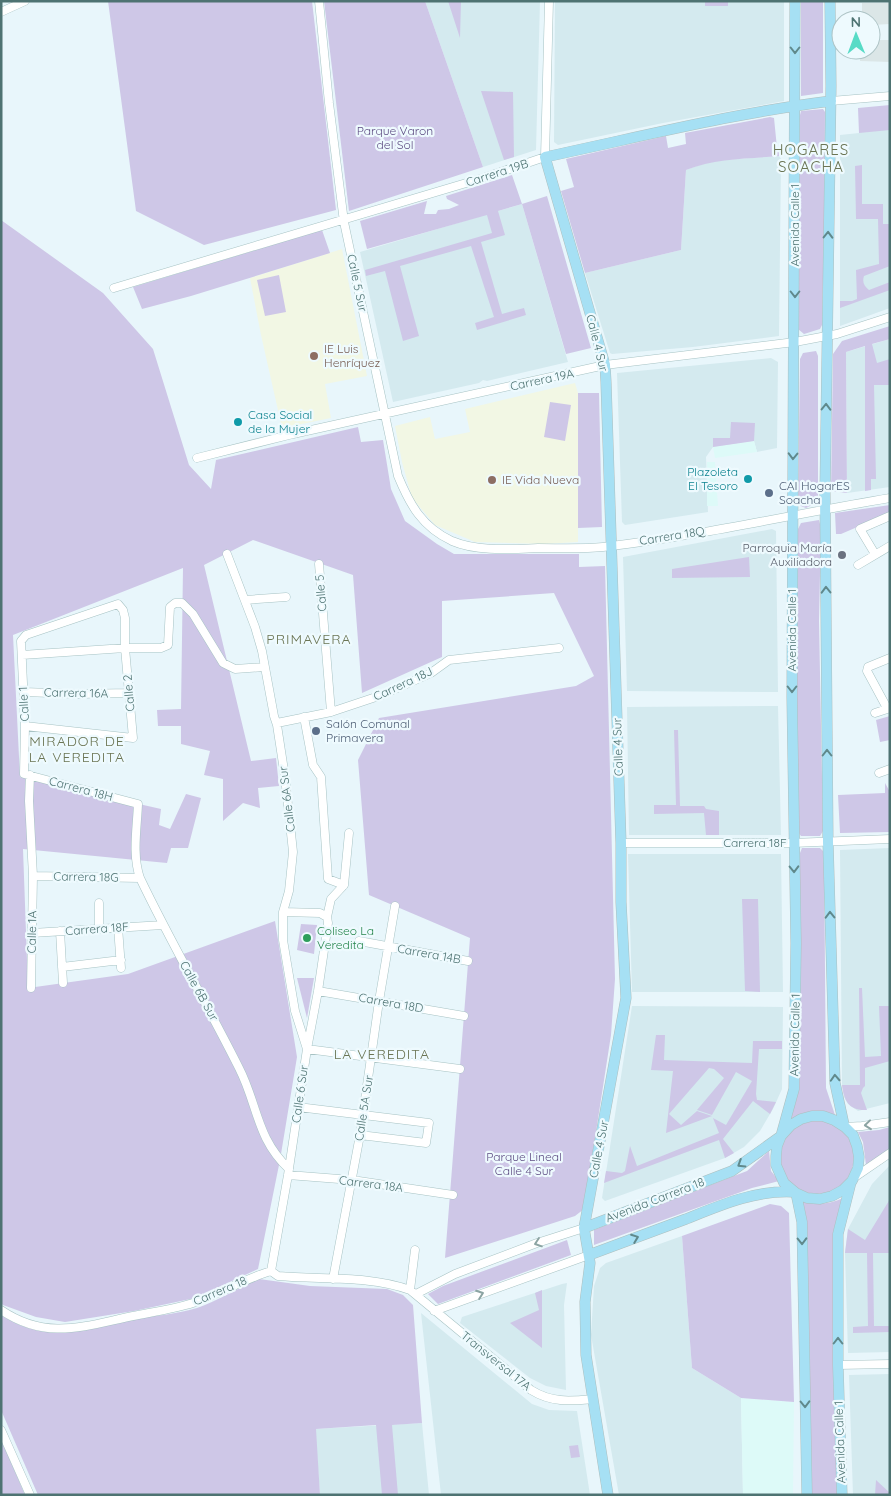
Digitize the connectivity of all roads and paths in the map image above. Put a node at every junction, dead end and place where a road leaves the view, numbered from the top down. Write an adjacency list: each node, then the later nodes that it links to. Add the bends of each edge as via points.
1 (25, 1): 6 (street)
2 (319, 1): 11 (street, Calle 5 Sur)
3 (549, 1): 10 (street, Calle 4 Sur)
4 (795, 1): 9 (main road, Avenida Calle 1, one-way to 9)
5 (830, 1): 8 (main road)
6 (1, 12)
7 (890, 96): 8 (street, Carrera 19B)
8 (831, 101): 9 (main road, Carrera 19B); 14 (main road, one-way to 8)
9 (795, 105): 10 (main road, Carrera 19B); 15 (main road, Avenida Calle 1, one-way to 15)
10 (545, 157): 11 (street, Carrera 19B); 16 (main road, Calle 4 Sur)
11 (343, 219): 12 (street, Carrera 19B); 17 (street, Calle 5 Sur)
12 (114, 288)
13 (890, 318): 14 (street, Carrera 19A)
14 (826, 336): 15 (street, Carrera 19A); 20 (main road, one-way to 14)
15 (794, 342): 16 (street, Carrera 19A); 21 (main road, Avenida Calle 1, one-way to 21)
16 (605, 365): 17 (street, Carrera 19A); 24 (main road, Calle 4 Sur)
17 (385, 414): 18 (street, Carrera 19A); 23 (street, Calle 5 Sur, via 398,476 408,501 433,530)
18 (197, 458)
19 (890, 498): 20 (street, Carrera 18Q)
20 (825, 508): 21 (street, Carrera 18Q); 52 (main road, one-way to 20)
21 (792, 515): 24 (street, Carrera 18Q, via 651,541); 54 (main road, Avenida Calle 1, one-way to 54)
22 (890, 516): 27 (street, via 860,529)
23 (453, 541): 24 (street, Carrera 18Q, via 477,547 520,549)
24 (611, 545): 53 (main road, Calle 4 Sur)
25 (890, 546): 27 (street)
26 (227, 554): 31 (street, Calle 6A Sur)
27 (875, 554): 29 (street)
28 (319, 564): 41 (street, Calle 5)
29 (858, 566)
30 (286, 597): 31 (street)
31 (245, 600): 37 (street, Calle 6A Sur)
32 (26, 635): 33 (street, Calle 2, via 118,604 125,618); 35 (street, Calle 1, via 21,641)
33 (125, 648): 35 (street); 37 (street, via 161,648 168,645 170,608 175,603 182,603 193,614 223,664 235,669); 39 (street, Calle 2)
34 (559, 648): 41 (street, Carrera 18J, via 449,660 431,673 382,695)
35 (22, 655): 38 (street, Calle 1)
36 (890, 658): 40 (street, via 868,667 867,671)
37 (265, 667): 44 (street, Calle 6A Sur)
38 (24, 692): 39 (street, Carrera 16A); 45 (street, Calle 1)
39 (129, 693): 45 (street, Calle 2, via 133,738)
40 (889, 708): 42 (street)
41 (331, 712): 43 (street, Carrera 18J)
42 (875, 713)
43 (304, 717): 44 (street, Carrera 18J); 57 (street, via 313,765 321,777 328,879)
44 (276, 723): 60 (street, Calle 6A Sur, via 293,852)
45 (25, 726): 48 (street, Calle 1)
46 (890, 769): 47 (street)
47 (879, 773)
48 (27, 775): 49 (street, Carrera 18H); 55 (street, Calle 1)
49 (138, 804): 56 (street, Calle 6B Sur, via 136,843)
50 (349, 833): 57 (street)
51 (890, 840): 52 (street, Carrera 18F)
52 (828, 842): 54 (street, Carrera 18F); 82 (main road, one-way to 52, via 835,1084)
53 (620, 843): 54 (street, Carrera 18F); 91 (main road, Calle 4 Sur, via 626,998)
54 (793, 843): 84 (main road, Avenida Calle 1, one-way to 84, via 796,943 794,1089)
55 (33, 876): 56 (street, Carrera 18G); 66 (street, Calle 1A)
56 (140, 878): 62 (street, Calle 6B Sur)
57 (344, 885): 61 (street, Calle 6 Sur, via 332,899)
58 (99, 903): 64 (street)
59 (395, 906): 68 (street, Calle 5A Sur)
60 (283, 912): 61 (street, via 320,913); 76 (street, Calle 6A Sur, via 283,940 296,1011)
61 (327, 917): 73 (street, Calle 6 Sur)
62 (163, 925): 63 (street, Carrera 18F); 86 (street, Calle 6B Sur, via 241,1071 265,1138)
63 (118, 927): 64 (street, Carrera 18F); 70 (street, via 121,964)
64 (99, 928): 65 (street, Carrera 18F)
65 (60, 931): 66 (street, Carrera 18F); 70 (street)
66 (32, 933): 72 (street, Calle 1A)
67 (359, 941): 68 (street, Carrera 14B)
68 (388, 947): 69 (street, Carrera 14B); 74 (street, Calle 5A Sur)
69 (468, 961)
70 (62, 967): 71 (street)
71 (63, 983)
72 (31, 988)
73 (318, 991): 74 (street, Carrera 18D); 76 (street, Calle 6 Sur)
74 (379, 1001): 75 (street, Carrera 18D); 77 (street, Calle 5A Sur)
75 (464, 1016)
76 (307, 1049): 77 (street); 79 (street, Calle 6 Sur)
77 (372, 1058): 78 (street); 80 (street, Calle 5A Sur)
78 (460, 1069)
79 (298, 1107): 80 (street); 86 (street, Calle 6 Sur)
80 (364, 1114): 83 (street, Calle 5A Sur); 83 (street, via 429,1122 426,1143)
81 (890, 1122): 82 (street, Avenida Carrera 18, one-way to 82)
82 (844, 1126): 84 (main road, Avenida Carrera 18, via 829,1118 812,1116 801,1119); 88 (main road, via 855,1140 859,1157)
83 (360, 1135): 87 (street, Calle 5A Sur)
84 (781, 1136): 89 (main road, via 776,1165 784,1183); 91 (main road, Avenida Carrera 18, one-way to 91, via 732,1170)
85 (890, 1153): 88 (street)
86 (289, 1172): 87 (street, Carrera 18A); 94 (street, Calle 6 Sur)
87 (352, 1180): 90 (street, Carrera 18A); 95 (street, Calle 5A Sur)
88 (852, 1180): 89 (main road, via 843,1190 820,1199); 100 (main road, Avenida Calle 1, one-way to 88, via 838,1234)
89 (795, 1192): 93 (main road, one-way to 89, via 760,1193); 105 (main road, one-way to 105, via 802,1222)
90 (453, 1195)
91 (584, 1228): 93 (main road, Calle 4 Sur); 96 (street, Avenida Carrera 18, one-way to 96)
92 (415, 1250): 96 (street)
93 (589, 1255): 98 (street, one-way to 93); 101 (main road, Calle 4 Sur, via 584,1334)
94 (271, 1271): 95 (street, via 278,1276); 97 (street, Carrera 18, via 193,1303 72,1328 34,1327)
95 (334, 1279): 96 (street, via 377,1281)
96 (413, 1292): 98 (street)
97 (1, 1310)
98 (434, 1310): 101 (street, Transversal 17A, via 542,1397 568,1402)
99 (890, 1364): 100 (street)
100 (838, 1365): 106 (main road, Avenida Calle 1)
101 (593, 1398): 104 (main road, Calle 4 Sur)
102 (1, 1430): 103 (street)
103 (30, 1495)
104 (608, 1495)
105 (807, 1495)
106 (842, 1495)

